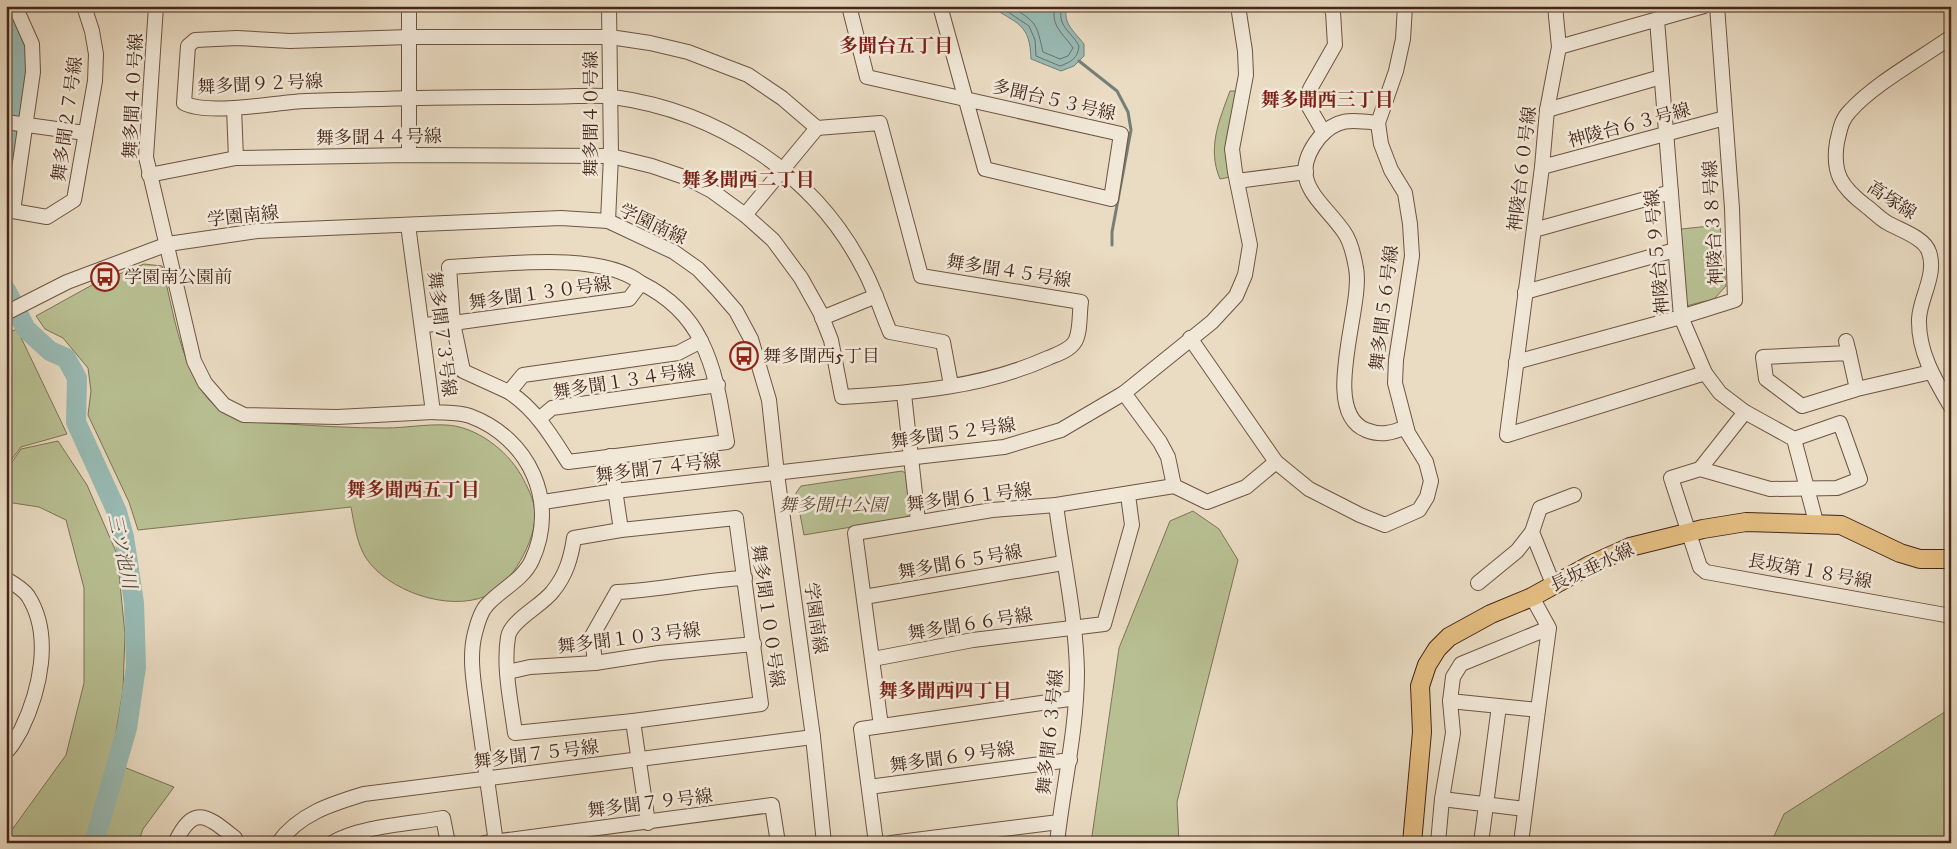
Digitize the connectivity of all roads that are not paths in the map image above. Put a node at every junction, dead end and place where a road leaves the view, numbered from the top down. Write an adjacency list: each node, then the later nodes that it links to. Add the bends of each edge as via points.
1 (15, 6): 28 (street, 舞多聞２７号線, via 32,44 33,72)
2 (84, 6): 30 (street, 舞多聞２７号線, via 96,54 95,81)
3 (156, 6): 39 (street, 舞多聞４０号線, via 146,157)
4 (409, 6): 15 (street)
5 (608, 6): 16 (street, 舞多聞４０号線)
6 (848, 6): 22 (street, via 867,76)
7 (940, 6): 22 (street)
8 (1238, 6): 40 (street, via 1246,51 1246,75 1232,149)
9 (1330, 6): 31 (street, via 1335,45 1310,89 1309,106)
10 (1405, 6): 27 (street, 舞多聞５６号線, via 1403,39 1396,71)
11 (1555, 6): 18 (street, 神陵台６０号線)
12 (1704, 6): 14 (street)
13 (1717, 6): 25 (street, 神陵台３８号線)
14 (1657, 20): 18 (street); 19 (street, 神陵台５９号線)
15 (409, 37): 16 (street, 舞多聞９２号線); 21 (street); 23 (street, 舞多聞９２号線, via 195,40 188,46 184,104)
16 (610, 37): 20 (street, 舞多聞４０号線); 29 (street, via 688,52 748,76 782,98)
17 (1951, 37): 59 (street, 高塚線, via 1864,97 1849,112 1841,124 1834,159 1838,178 1851,196 1928,249 1930,279 1919,318 1922,346)
18 (1559, 48): 24 (street, 神陵台６０号線)
19 (1661, 77): 24 (street); 32 (street, 神陵台５９号線)
20 (611, 96): 21 (street, 舞多聞９２号線); 34 (street, 舞多聞４０号線); 37 (street, 舞多聞９２号線, via 661,106 699,119 730,134)
21 (407, 98): 23 (street, 舞多聞９２号線, via 296,101); 33 (street)
22 (965, 100): 22 (street, 多聞台５３号線, via 985,169 1111,199 1121,134)
23 (234, 108): 35 (street)
24 (1547, 110): 36 (street, 神陵台６０号線)
25 (1725, 118): 32 (street, 神陵台６３号線); 52 (street, 神陵台３８号線, via 1735,300)
26 (6, 122): 28 (street)
27 (1378, 122): 31 (street, via 1350,120 1336,123); 71 (street, 舞多聞５６号線, via 1381,144 1405,193 1410,224 1412,256 1395,383)
28 (25, 125): 30 (street); 30 (street, 舞多聞２７号線, via 12,211 47,217 74,200)
29 (817, 128): 37 (street); 62 (street, 舞多聞４５号線, via 880,123 921,276 1081,302 1076,340 1070,348 1018,372)
30 (85, 133)
31 (1324, 133): 38 (street, via 1312,147)
32 (1666, 135): 36 (street, 神陵台６３号線); 41 (street, 神陵台５９号線)
33 (409, 154): 34 (street, 舞多聞４４号線); 35 (street, 舞多聞４４号線)
34 (611, 156): 42 (street, 舞多聞４５号線, via 687,178); 43 (street, 舞多聞４０号線)
35 (236, 158): 39 (street, 舞多聞４４号線)
36 (1542, 167): 45 (street, 神陵台６０号線)
37 (783, 170): 42 (street); 50 (street, 舞多聞９２号線, via 834,223 863,267)
38 (1306, 172): 40 (street); 71 (street, via 1309,190 1345,234 1357,270 1343,389 1351,416 1363,428 1384,434)
39 (149, 175): 46 (street, 舞多聞４０号線)
40 (1237, 181): 56 (street, via 1250,245 1245,275 1236,296 1212,322)
41 (1670, 192): 45 (street); 47 (street, 神陵台５９号線)
42 (745, 215): 53 (street, 舞多聞４５号線, via 773,240 801,278)
43 (608, 221): 44 (street, 学園南線, via 561,218); 77 (street, 学園南線, via 674,252 698,269 736,311 754,346 769,400)
44 (408, 225): 46 (street, 学園南線, via 257,230); 55 (street, 舞多聞７３号線)
45 (1534, 230): 49 (street, 神陵台６０号線)
46 (168, 244): 51 (street, 学園南線, via 67,282); 68 (street, 舞多聞４０号線, via 194,361 205,383 224,405 244,415)
47 (1675, 250): 49 (street); 52 (street, 神陵台５９号線)
48 (640, 283): 54 (street, 舞多聞１３０号線, via 629,299); 54 (street, 舞多聞１３０号線, via 604,266 570,262 448,266); 57 (street, via 662,293 690,323)
49 (1525, 292): 58 (street, 神陵台６０号線)
50 (876, 296): 53 (street); 62 (street, 舞多聞９２号線, via 890,332 943,342)
51 (6, 314)
52 (1681, 317): 58 (street, 神陵台３８号線); 60 (street, 神陵台５９号線)
53 (822, 318): 66 (street, 舞多聞４５号線, via 832,340 842,397)
54 (453, 323): 55 (street, 舞多聞１３０号線); 64 (street, via 463,371)
55 (422, 325): 68 (street, 舞多聞７３号線)
56 (1190, 338): 65 (street); 75 (street, 舞多聞５６号線)
57 (701, 341): 61 (street); 64 (street, via 678,353 523,376)
58 (1516, 362): 60 (street, via 1507,435)
59 (1931, 372): 63 (street); 67 (street, 高塚線)
60 (1705, 373): 69 (street, 神陵台５９号線, via 1720,393)
61 (718, 385): 70 (street, 舞多聞１３４号線, via 552,408); 73 (street, via 727,442)
62 (951, 385): 66 (street, 舞多聞４５号線)
63 (1857, 389): 63 (street, via 1848,347 1763,357 1766,379 1802,406)
64 (509, 392): 70 (street)
65 (1124, 393): 74 (street, 舞多聞５２号線, via 1061,430 1032,439 1004,447); 78 (street, via 1160,442 1168,457)
66 (904, 394): 74 (street)
67 (1951, 407)
68 (433, 412): 83 (street, 舞多聞７３号線, via 469,415 498,430 518,448 538,482)
69 (1745, 412): 72 (street, 神陵台５９号線); 76 (street)
70 (539, 419): 73 (street, via 568,462)
71 (1406, 427): 75 (street, 舞多聞５６号線, via 1426,462 1431,480 1427,497 1419,510 1385,525 1309,489)
72 (1794, 439): 79 (street); 79 (street, via 1840,423 1860,479 1837,488)
73 (610, 456): 80 (street)
74 (911, 459): 77 (street, 舞多聞５２号線); 85 (street)
75 (1276, 462): 78 (street, via 1246,487 1206,502)
76 (1700, 469): 79 (street, via 1770,489); 89 (street, via 1671,478)
77 (777, 474): 80 (street, 舞多聞７４号線); 111 (street, 学園南線)
78 (1174, 486): 81 (street, 舞多聞６１号線)
79 (1806, 489): 86 (street)
80 (616, 491): 83 (street, 舞多聞７４号線); 87 (street)
81 (1128, 495): 84 (street, 舞多聞６１号線); 99 (street, 舞多聞６６号線, via 1132,524 1104,624)
82 (1574, 495): 88 (street, via 1540,508)
83 (543, 502): 115 (street, 舞多聞７３号線, via 540,537 532,562 486,606 474,633 472,670)
84 (1056, 505): 85 (street, 舞多聞６１号線); 91 (street, 舞多聞６３号線)
85 (918, 521): 96 (street, 舞多聞６１号線, via 855,533)
86 (1816, 522): 89 (main road, 長坂垂水線, via 1746,522); 90 (main road, 長坂垂水線, via 1841,525 1920,559)
87 (621, 530): 92 (street, 舞多聞１００号線, via 736,518); 104 (street, via 574,538 562,579 552,593 518,621 508,635)
88 (1532, 532): 94 (street, via 1517,551); 95 (street)
89 (1687, 533): 95 (main road, 長坂垂水線, via 1630,547); 98 (street, 長坂第１８号線, via 1700,567 1706,572)
90 (1951, 559)
91 (1063, 563): 96 (street, 舞多聞６５号線); 99 (street, 舞多聞６３号線)
92 (744, 578): 101 (street, 舞多聞１００号線); 103 (street, via 617,592 592,636)
93 (6, 579): 112 (street, via 27,594 38,619 42,662 31,709 12,747)
94 (1478, 583)
95 (1553, 584): 97 (main road, 長坂垂水線)
96 (864, 597): 102 (street, 舞多聞６１号線)
97 (1532, 597): 100 (street); 133 (main road, 長坂垂水線, via 1449,637 1436,649 1427,665 1420,686 1422,732)
98 (1951, 616)
99 (1073, 627): 102 (street, 舞多聞６６号線, via 973,640); 105 (street, 舞多聞６３号線)
100 (1548, 628): 106 (street, via 1461,664 1453,677); 108 (street)
101 (754, 644): 103 (street, 舞多聞１０３号線, via 659,652); 109 (street, 舞多聞１００号線, via 761,704)
102 (873, 659): 110 (street, 舞多聞６１号線)
103 (595, 663): 104 (street, 舞多聞１０３号線, via 530,667)
104 (508, 672): 109 (street, via 515,733)
105 (1076, 698): 110 (street); 114 (street, 舞多聞６３号線)
106 (1450, 701): 107 (street); 117 (street, via 1453,733)
107 (1499, 706): 108 (street); 118 (street)
108 (1538, 710): 119 (street)
109 (633, 721): 113 (street)
110 (881, 726): 116 (street, via 860,729)
111 (813, 737): 113 (street, 舞多聞７５号線); 129 (street, 学園南線)
112 (6, 752)
113 (638, 760): 115 (street, 舞多聞７５号線); 120 (street)
114 (1070, 760): 116 (street, 舞多聞６９号線); 121 (street, 舞多聞６３号線)
115 (487, 778): 122 (street, 舞多聞７３号線); 125 (street, 舞多聞７５号線, via 364,794 326,805 300,820)
116 (869, 787): 130 (street)
117 (1442, 799): 118 (street); 134 (street)
118 (1486, 804): 119 (street); 135 (street)
119 (1525, 809): 136 (street)
120 (648, 822): 122 (street, 舞多聞７９号線); 128 (street, 舞多聞７９号線, via 772,805)
121 (1059, 822): 131 (street); 132 (street, 舞多聞６３号線)
122 (492, 842)
123 (176, 843): 124 (street, via 187,822 192,817 201,816 209,818 235,838)
124 (232, 843)
125 (278, 843)
126 (332, 843): 127 (street, via 377,829 443,818)
127 (448, 843)
128 (778, 843)
129 (824, 843)
130 (876, 843)
131 (891, 843)
132 (1057, 843)
133 (1412, 843)
134 (1438, 843)
135 (1481, 843)
136 (1521, 843)

